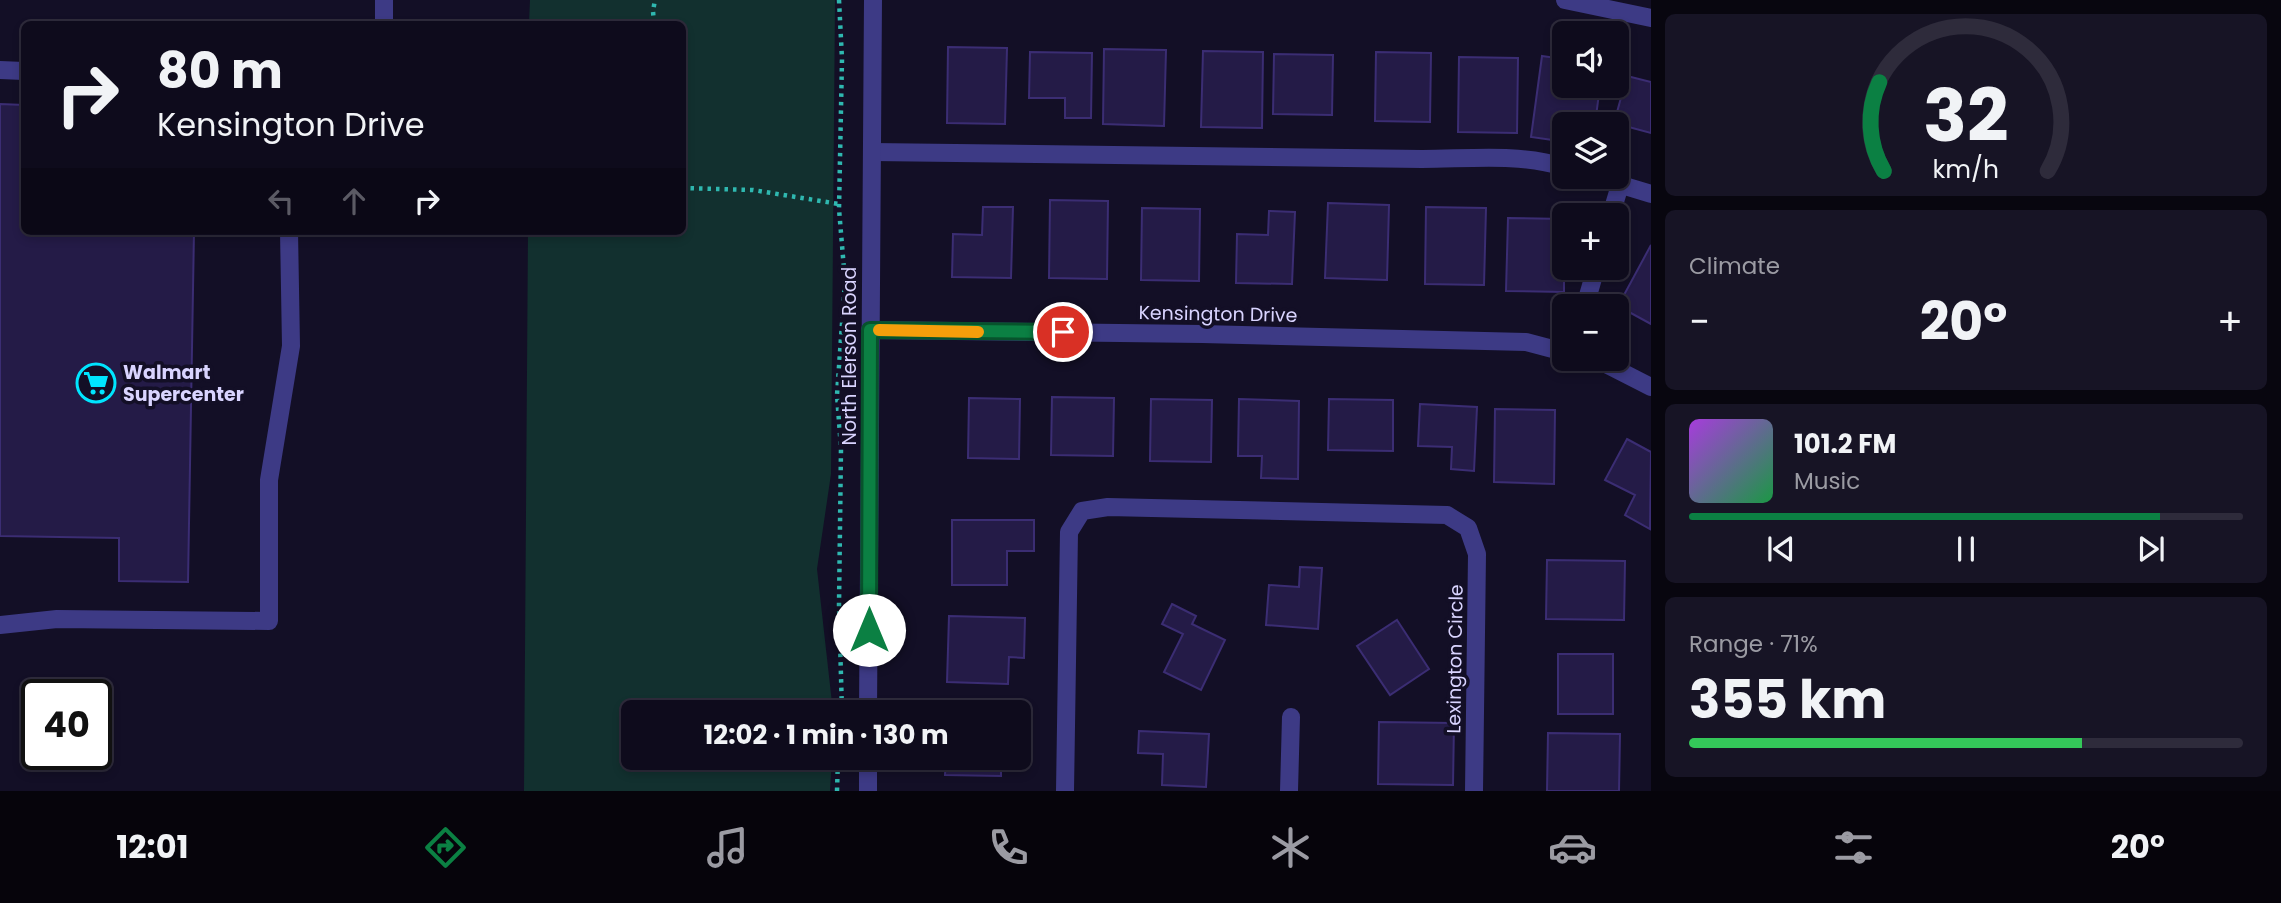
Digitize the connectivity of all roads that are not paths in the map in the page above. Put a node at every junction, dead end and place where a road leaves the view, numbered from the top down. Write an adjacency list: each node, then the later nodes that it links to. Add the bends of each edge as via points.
1 (384, 0): 5 (street)
2 (873, 0): 8 (street, North Elerson Road)
3 (1565, 0): 4 (street)
4 (1651, 18)
5 (384, 21)
6 (0, 70): 7 (street)
7 (21, 71)
8 (872, 152): 9 (street, via 1505,158); 13 (street, North Elerson Road)
9 (1552, 163)
10 (1629, 188): 11 (street)
11 (1651, 194)
12 (289, 235): 17 (street, via 291,346 269,480 270,621 57,619)
13 (870, 330): 14 (street, Kensington Drive, via 1526,342); 18 (street, North Elerson Road)
14 (1552, 349)
15 (1620, 371): 16 (street)
16 (1651, 387)
17 (0, 625)
18 (868, 700)
19 (1291, 717): 23 (street)
20 (868, 770): 21 (street)
21 (868, 791)
22 (1065, 791): 24 (street, Lexington Circle, via 1069,532 1082,511 1108,507 1447,515 1468,528 1477,554)
23 (1289, 791)
24 (1474, 791)

